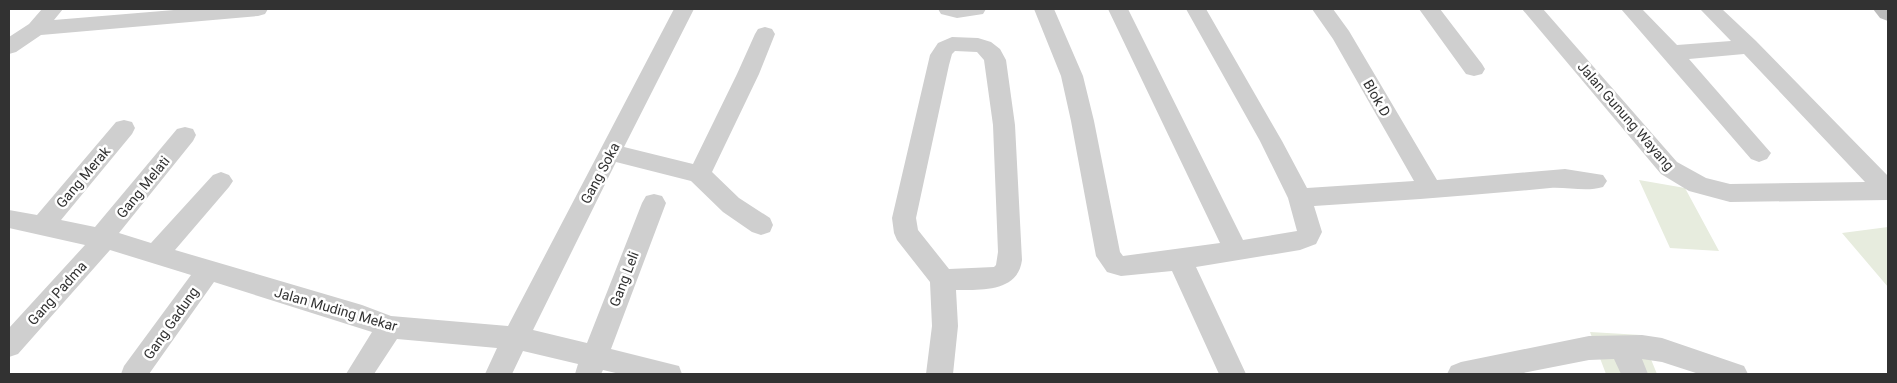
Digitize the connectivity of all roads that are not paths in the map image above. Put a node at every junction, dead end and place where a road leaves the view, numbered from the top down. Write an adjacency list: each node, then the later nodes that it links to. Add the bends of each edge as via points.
1 (53, 9): 16 (street)
2 (258, 9): 16 (street)
3 (684, 9): 24 (street, Gang Soka)
4 (948, 9): 5 (street)
5 (976, 9)
6 (1044, 9): 39 (street, via 1071,74 1086,133 1108,256 1121,266)
7 (1118, 9): 37 (street)
8 (1196, 9): 31 (street, via 1271,140)
9 (1322, 9): 29 (street, Blok D, via 1342,36)
10 (1429, 9): 21 (street)
11 (1532, 9): 30 (street, Jalan Gunung Wayang, via 1668,168 1688,181 1730,193)
12 (1631, 9): 20 (street)
13 (1710, 9): 18 (street)
14 (1884, 9): 15 (main road)
15 (1888, 12)
16 (36, 29): 19 (street)
17 (765, 34): 26 (street)
18 (1749, 46): 20 (street); 30 (street)
19 (9, 47)
20 (1672, 53): 25 (street)
21 (1474, 68)
22 (124, 128): 35 (street, Gang Merak)
23 (185, 135): 36 (street, Gang Melati)
24 (611, 152): 26 (street); 43 (street, Gang Soka)
25 (1760, 153)
26 (699, 174): 34 (street, via 731,205)
27 (221, 181): 38 (street)
28 (1595, 181): 29 (street, via 1565,178)
29 (1430, 189): 31 (street)
30 (1888, 191)
31 (1300, 198): 37 (street, via 1310,225 1307,237)
32 (654, 203): 46 (street, Gang Leli)
33 (9, 220): 35 (street, Jalan Muding Mekar)
34 (761, 225)
35 (42, 226): 36 (street, Jalan Muding Mekar)
36 (103, 239): 38 (street, Jalan Muding Mekar); 44 (street, Gang Padma)
37 (1235, 249): 39 (street)
38 (155, 254): 40 (street, Jalan Muding Mekar)
39 (1180, 260): 54 (street)
40 (208, 271): 42 (street, Jalan Muding Mekar); 49 (street, Gang Gadung)
41 (942, 279): 41 (street, via 906,233 904,218 941,52 952,44 981,45 993,54 1004,125 1009,265 1006,272 997,276); 53 (street, via 946,330)
42 (390, 327): 43 (street, Jalan Muding Mekar); 50 (street)
43 (517, 338): 46 (street, Jalan Muding Mekar); 51 (street, Gang Soka)
44 (9, 346)
45 (1621, 347): 47 (street, via 1589,348); 48 (street, via 1662,350); 56 (street)
46 (591, 365): 52 (street, Jalan Muding Mekar)
47 (1523, 369): 55 (street)
48 (1708, 369): 57 (street)
49 (134, 374)
50 (359, 374)
51 (498, 374)
52 (669, 374)
53 (939, 374)
54 (1232, 374)
55 (1461, 374)
56 (1634, 374)
57 (1734, 374)

